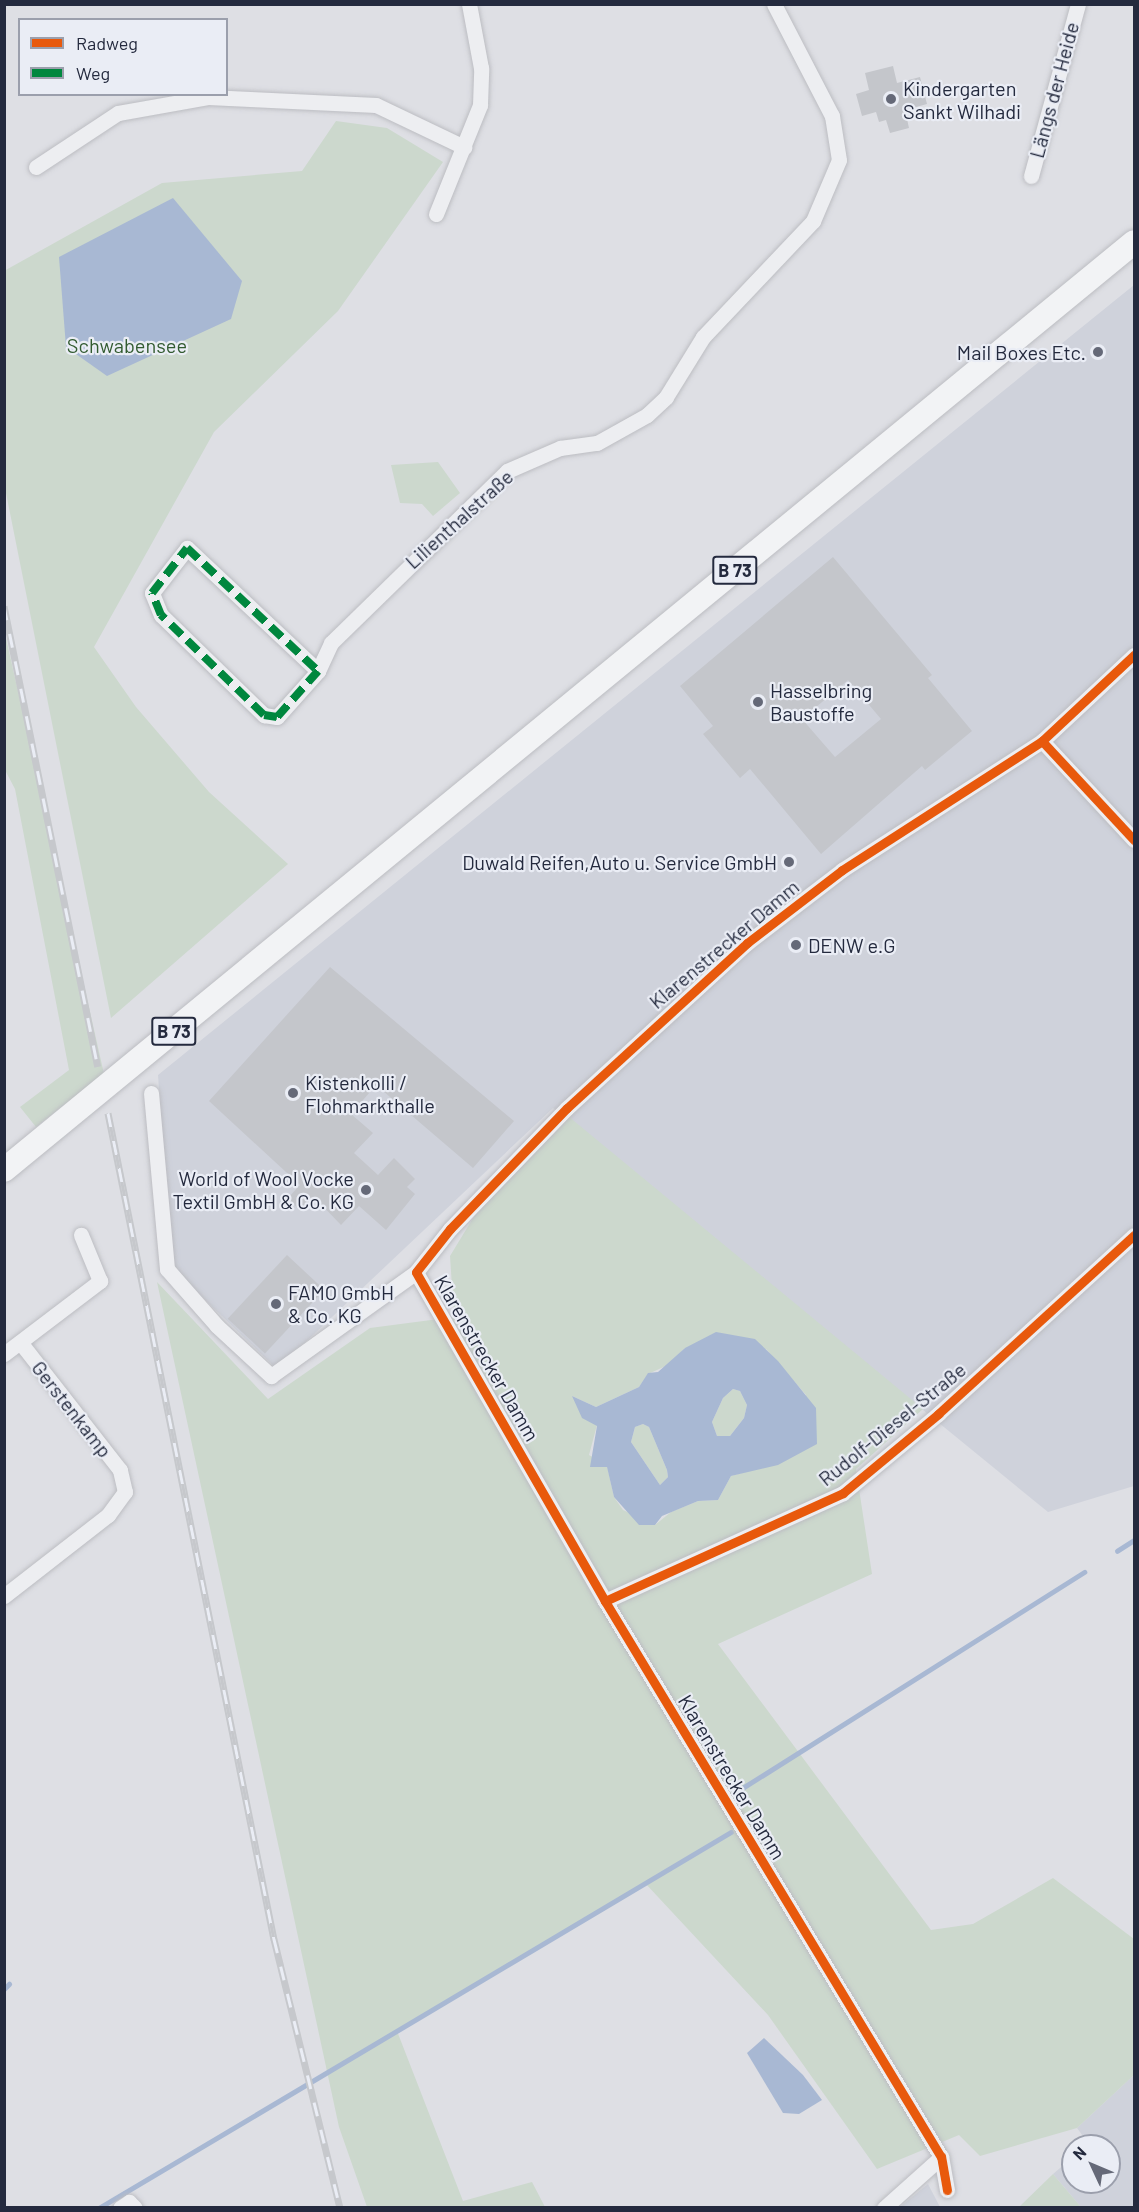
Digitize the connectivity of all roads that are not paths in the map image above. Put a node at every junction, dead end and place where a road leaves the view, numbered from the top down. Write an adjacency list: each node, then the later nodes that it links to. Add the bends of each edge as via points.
1 (469, 4): 4 (street, via 481,68 480,105)
2 (774, 4): 10 (street, Lilienthalstraße, via 832,116 839,160 813,221 703,336 666,397 647,415 597,443 560,448 507,471 331,643)
3 (1078, 4): 6 (street, Längs der Heide)
4 (464, 147): 5 (street, via 376,105 208,97 118,113); 7 (street)
5 (36, 167)
6 (1031, 176)
7 (436, 214)
8 (1134, 242): 14 (main road, B 73)
9 (1134, 655): 11 (street, Klarenstrecker Damm)
10 (318, 671): 10 (street, Lilienthalstraße, via 277,717 264,715 161,615 152,593 187,548)
11 (1042, 741): 12 (street); 17 (street, Klarenstrecker Damm, via 842,870 747,943 567,1108 450,1229)
12 (1134, 840)
13 (151, 1092): 17 (street, via 167,1269 217,1326 271,1376)
14 (4, 1170)
15 (81, 1235): 18 (street, via 100,1281)
16 (1134, 1236): 21 (street, Rudolf-Diesel-Straße, via 938,1414 843,1492)
17 (416, 1272): 21 (street, Klarenstrecker Damm)
18 (20, 1342): 19 (street); 20 (street, Gerstenkamp, via 123,1478 124,1492 108,1515)
19 (4, 1354)
20 (4, 1596)
21 (605, 1600): 22 (street, Klarenstrecker Damm)
22 (941, 2157): 23 (street, Klarenstrecker Damm); 26 (street)
23 (947, 2190)
24 (120, 2208): 25 (street, via 129,2202)
25 (135, 2208)
26 (884, 2208)

